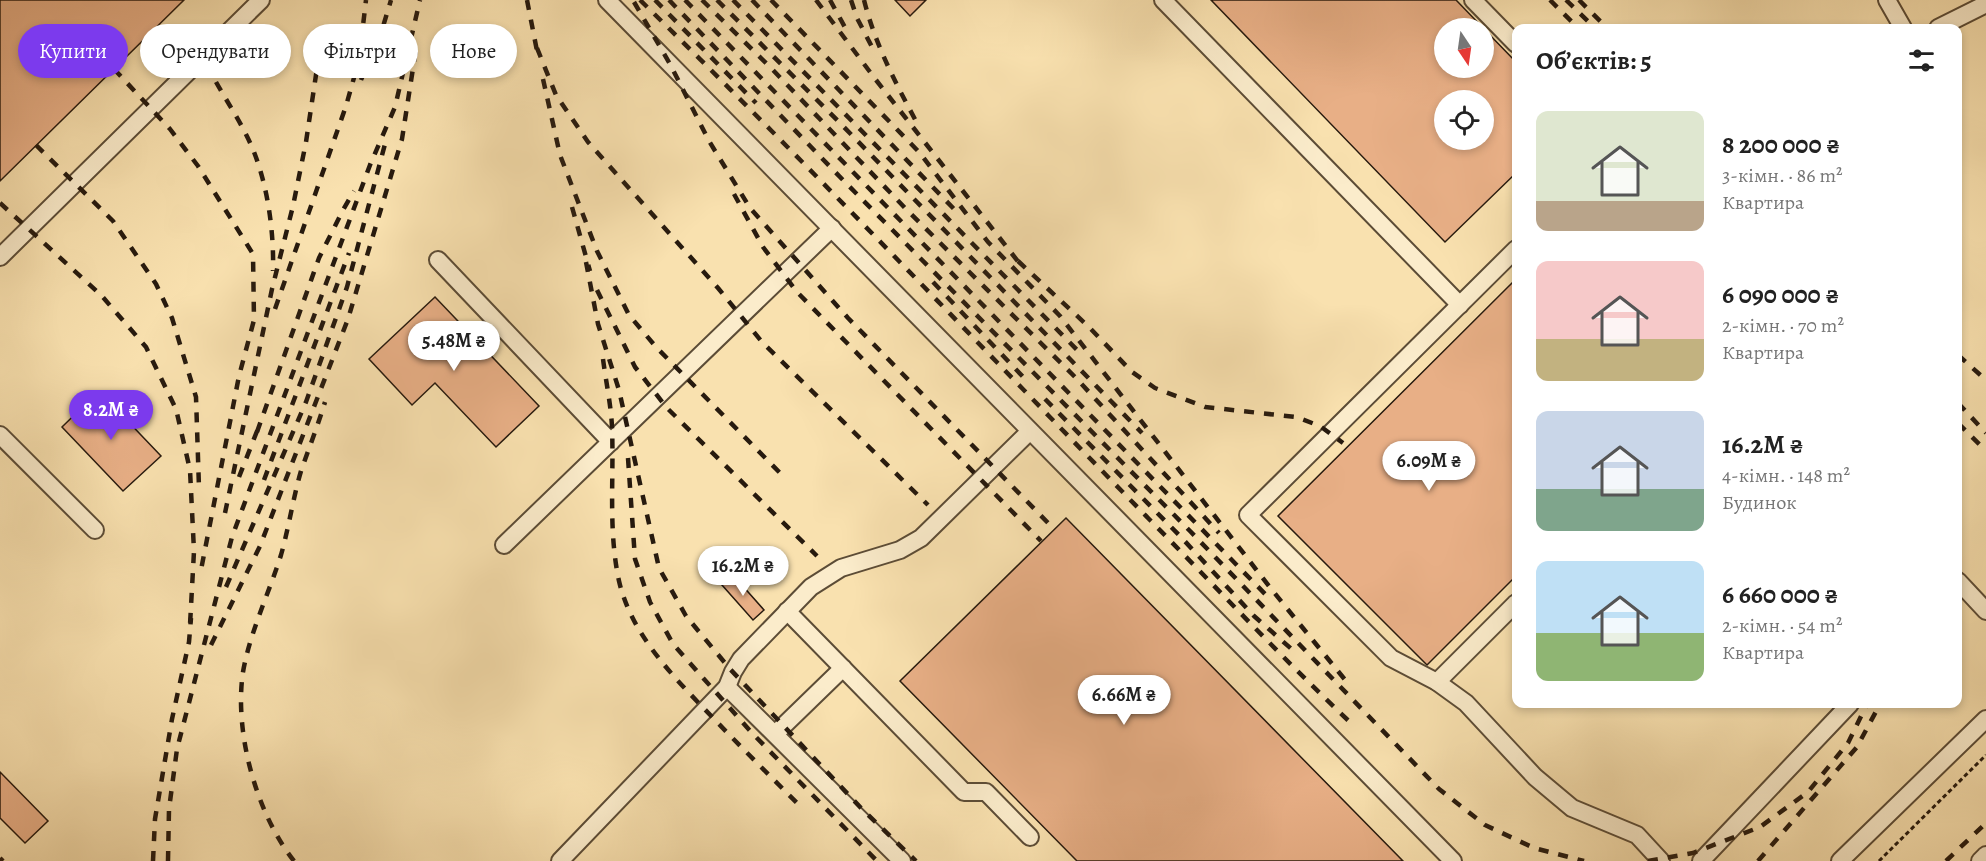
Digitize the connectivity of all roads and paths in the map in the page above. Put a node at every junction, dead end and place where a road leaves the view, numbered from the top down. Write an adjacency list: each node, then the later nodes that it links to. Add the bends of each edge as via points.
1 (261, 0): 12 (lane)
2 (607, 0): 10 (lane)
3 (1163, 0): 14 (lane)
4 (1473, 0): 9 (lane)
5 (1887, 0): 7 (lane)
6 (1986, 4): 8 (lane)
7 (1901, 24)
8 (1946, 24)
9 (1512, 40)
10 (832, 228): 15 (lane); 17 (lane)
11 (1512, 253): 14 (lane)
12 (0, 257)
13 (438, 260): 17 (lane)
14 (1460, 305): 25 (lane, via 1248,515 1391,658)
15 (1030, 431): 22 (lane, via 921,538 900,550 841,568 811,587); 35 (lane)
16 (0, 435): 18 (lane)
17 (610, 442): 19 (lane)
18 (95, 530)
19 (504, 545)
20 (1962, 588): 23 (lane)
21 (1512, 607): 25 (lane)
22 (787, 611): 24 (lane); 26 (lane, via 741,659)
23 (1986, 611)
24 (843, 668): 29 (lane); 31 (lane, via 964,792 986,792)
25 (1437, 682): 36 (lane, via 1466,703 1534,777 1572,808 1637,835)
26 (727, 687): 29 (lane); 33 (lane)
27 (1846, 708): 37 (lane)
28 (1986, 718): 38 (lane)
29 (775, 734): 34 (lane)
30 (1986, 755): 39 (path)
31 (1030, 837)
32 (1986, 855): 40 (lane)
33 (560, 861)
34 (902, 861)
35 (1454, 861)
36 (1661, 861)
37 (1701, 861)
38 (1840, 861)
39 (1879, 861)
40 (1980, 861)

